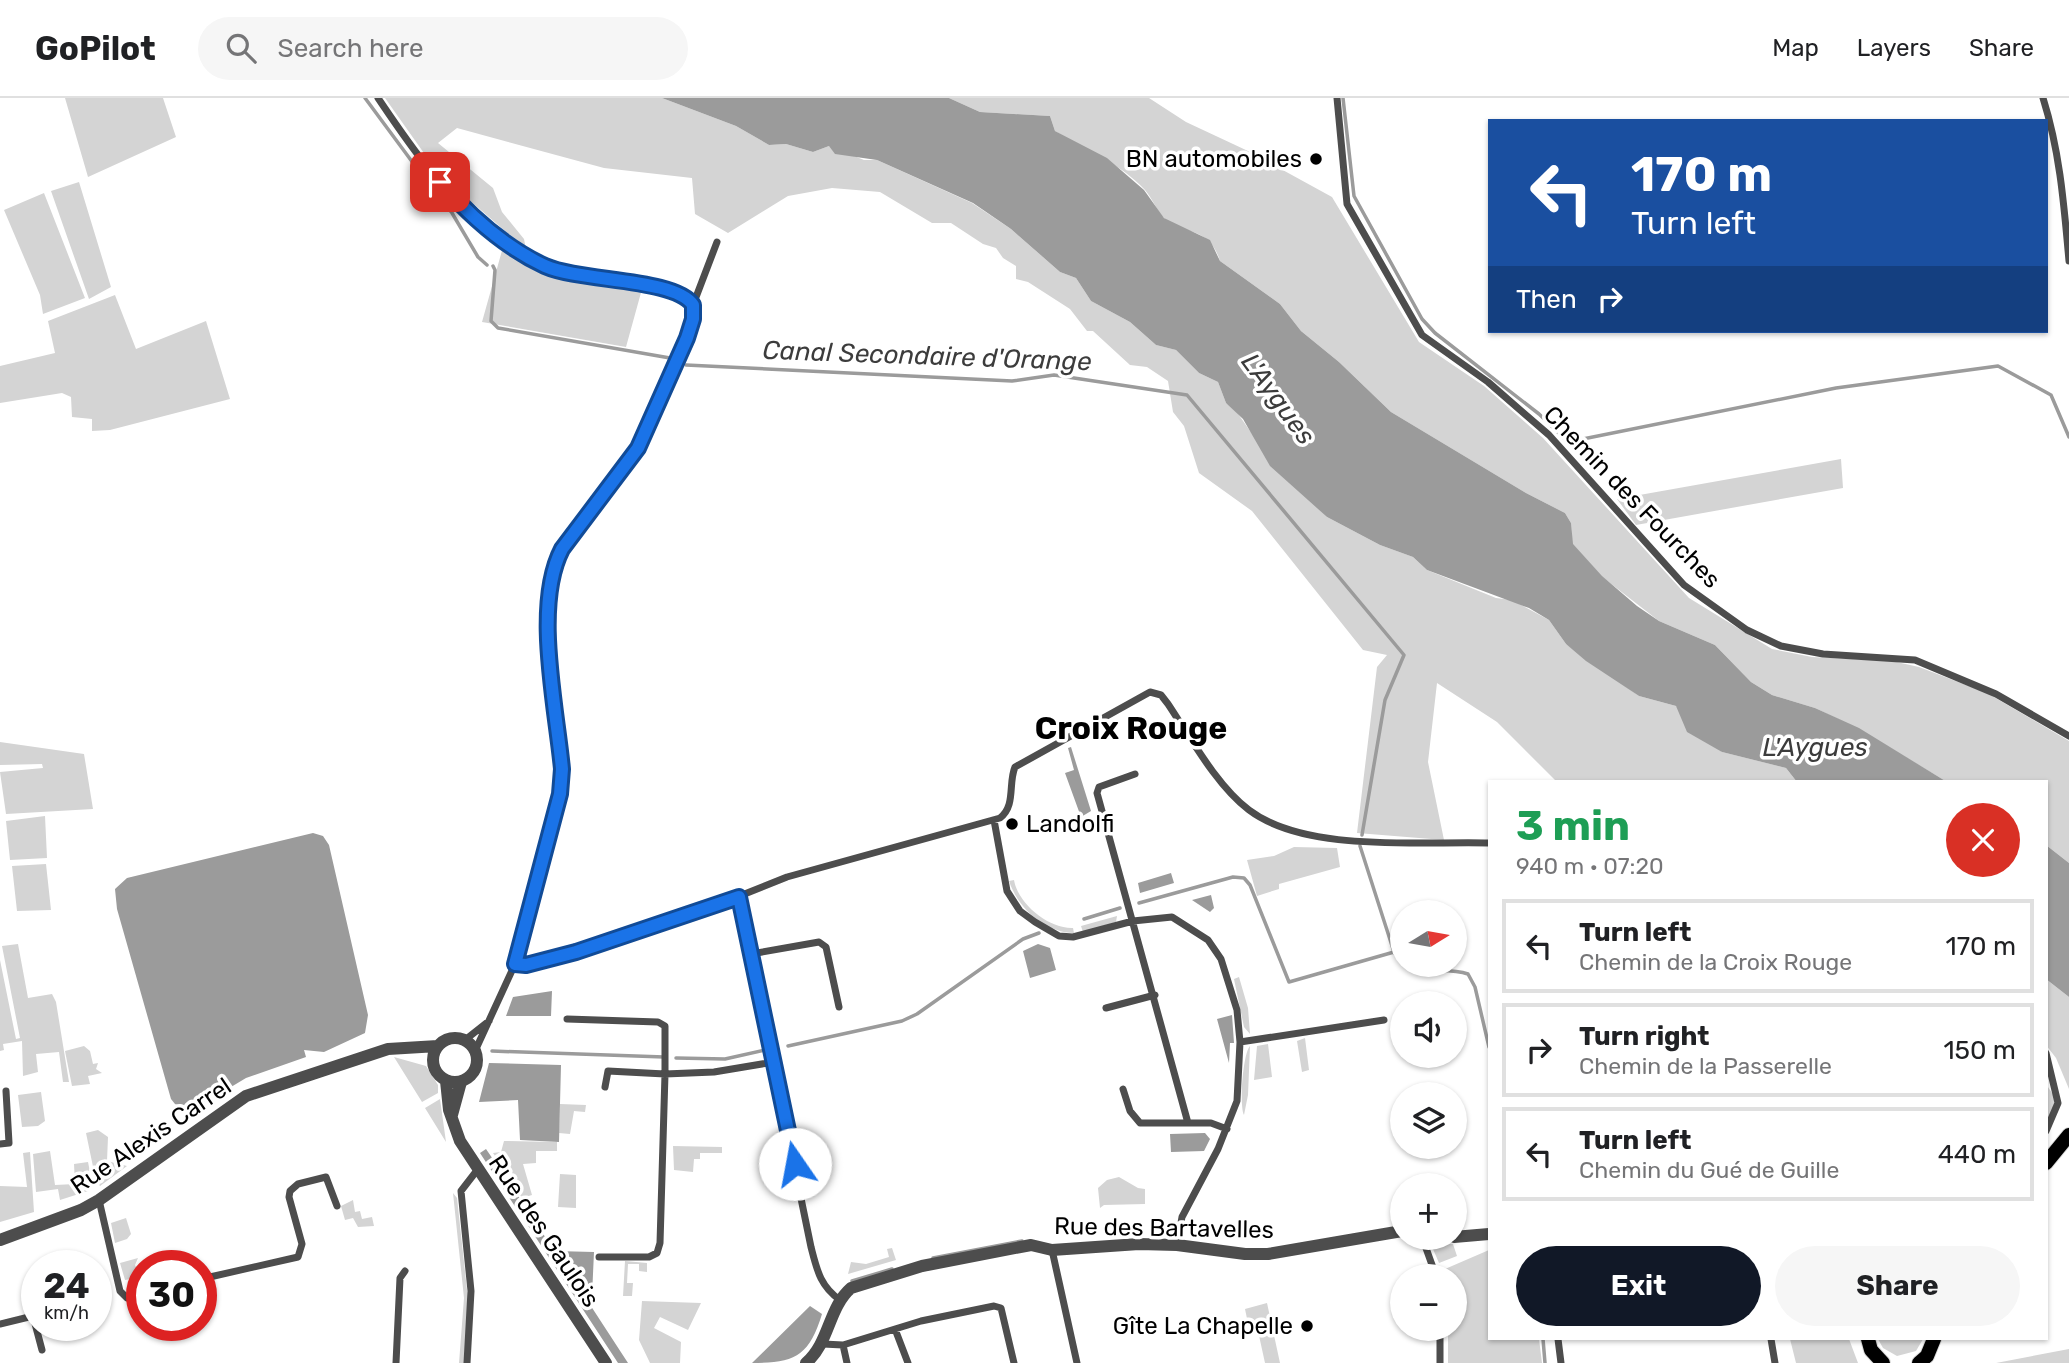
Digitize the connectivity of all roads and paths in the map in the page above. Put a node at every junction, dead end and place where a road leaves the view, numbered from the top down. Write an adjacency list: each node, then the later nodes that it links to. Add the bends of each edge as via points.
1 (377, 98): 6 (street, via 450,193 522,254 573,276 662,287 683,294)
2 (1337, 98): 7 (street, Chemin des Fourches, via 1347,204 1422,335 1488,382 1549,435 1684,586 1747,630 1781,646 1823,654 1915,660 1996,694)
3 (2043, 98): 5 (street, via 2063,187)
4 (717, 242): 6 (street)
5 (2069, 261)
6 (693, 305): 14 (street, via 687,338 638,448 552,567 546,607 562,769 560,794)
7 (2069, 736)
8 (1135, 774): 12 (street, via 1099,787 1097,793)
9 (993, 820): 10 (street, via 1008,811 1015,767 1140,695 1155,692 1211,768 1249,810 1291,829 1357,842); 11 (street, via 857,855); 12 (street, via 1007,891 1020,911 1035,922 1059,936 1073,937)
10 (1488, 843)
11 (739, 897): 13 (street); 14 (street, via 576,952)
12 (1133, 921): 15 (street); 22 (street, via 1172,917 1208,940 1228,976)
13 (751, 954): 16 (street, via 819,942 826,947); 27 (street)
14 (515, 964): 20 (street)
15 (1155, 995): 17 (street); 36 (street)
16 (839, 1007)
17 (1106, 1009)
18 (567, 1019): 28 (street, via 662,1023)
19 (1384, 1020): 22 (street)
20 (490, 1021): 21 (street); 25 (street)
21 (465, 1040): 23 (street, via 450,1038); 25 (street)
22 (1240, 1042): 38 (street, via 1237,1101)
23 (438, 1046): 24 (street, Rue Alexis Carrel); 26 (street)
24 (406, 1048): 26 (street); 43 (street, Rue Alexis Carrel, via 375,1053 246,1096)
25 (475, 1051): 31 (street, via 477,1066)
26 (433, 1062): 30 (street)
27 (774, 1062): 28 (street, via 714,1073); 55 (street, via 819,1278)
28 (665, 1074): 32 (street, via 608,1071); 51 (street, via 657,1253)
29 (2050, 1079): 37 (street, via 2058,1103)
30 (446, 1081): 31 (street); 35 (street, Rue des Gaulois)
31 (461, 1082): 35 (street)
32 (605, 1087)
33 (1123, 1088): 36 (street, via 1130,1111 1140,1123)
34 (6, 1091): 40 (street, via 9,1143)
35 (452, 1119): 42 (street, Rue des Gaulois)
36 (1188, 1123): 38 (street)
37 (2048, 1126)
38 (1227, 1129): 49 (street, via 1182,1217)
39 (2069, 1135): 41 (main road)
40 (0, 1144)
41 (2048, 1161)
42 (478, 1170): 69 (street, via 461,1192 471,1292); 70 (street, Rue des Gaulois)
43 (99, 1200): 48 (street, Rue Alexis Carrel); 54 (street, via 120,1291)
44 (337, 1206): 53 (street, via 326,1177 298,1184 289,1197 302,1244 298,1257)
45 (1390, 1233): 49 (street, Rue des Bartavelles, via 1268,1254)
46 (1488, 1234): 47 (street)
47 (1467, 1236)
48 (0, 1240)
49 (1177, 1245): 50 (street, Rue des Bartavelles)
50 (1052, 1250): 55 (street, Rue des Bartavelles, via 1031,1245 944,1261 859,1284); 75 (street)
51 (599, 1257)
52 (404, 1271): 68 (street)
53 (217, 1275)
54 (126, 1297)
55 (840, 1300): 64 (street)
56 (21, 1319): 57 (street)
57 (0, 1324)
58 (895, 1329): 66 (street); 73 (street); 74 (street, via 994,1306 1001,1308)
59 (1558, 1340): 77 (street)
60 (1771, 1340): 78 (street)
61 (1934, 1340): 81 (main road)
62 (40, 1341): 67 (street)
63 (1440, 1341): 76 (street)
64 (823, 1344): 66 (street); 71 (street)
65 (1870, 1344): 79 (main road); 80 (main road)
66 (843, 1345): 72 (street)
67 (42, 1350)
68 (396, 1363)
69 (467, 1363)
70 (606, 1363)
71 (806, 1363)
72 (847, 1363)
73 (908, 1363)
74 (1014, 1363)
75 (1077, 1363)
76 (1440, 1363)
77 (1561, 1363)
78 (1775, 1363)
79 (1863, 1363)
80 (1883, 1363)
81 (1919, 1363)

